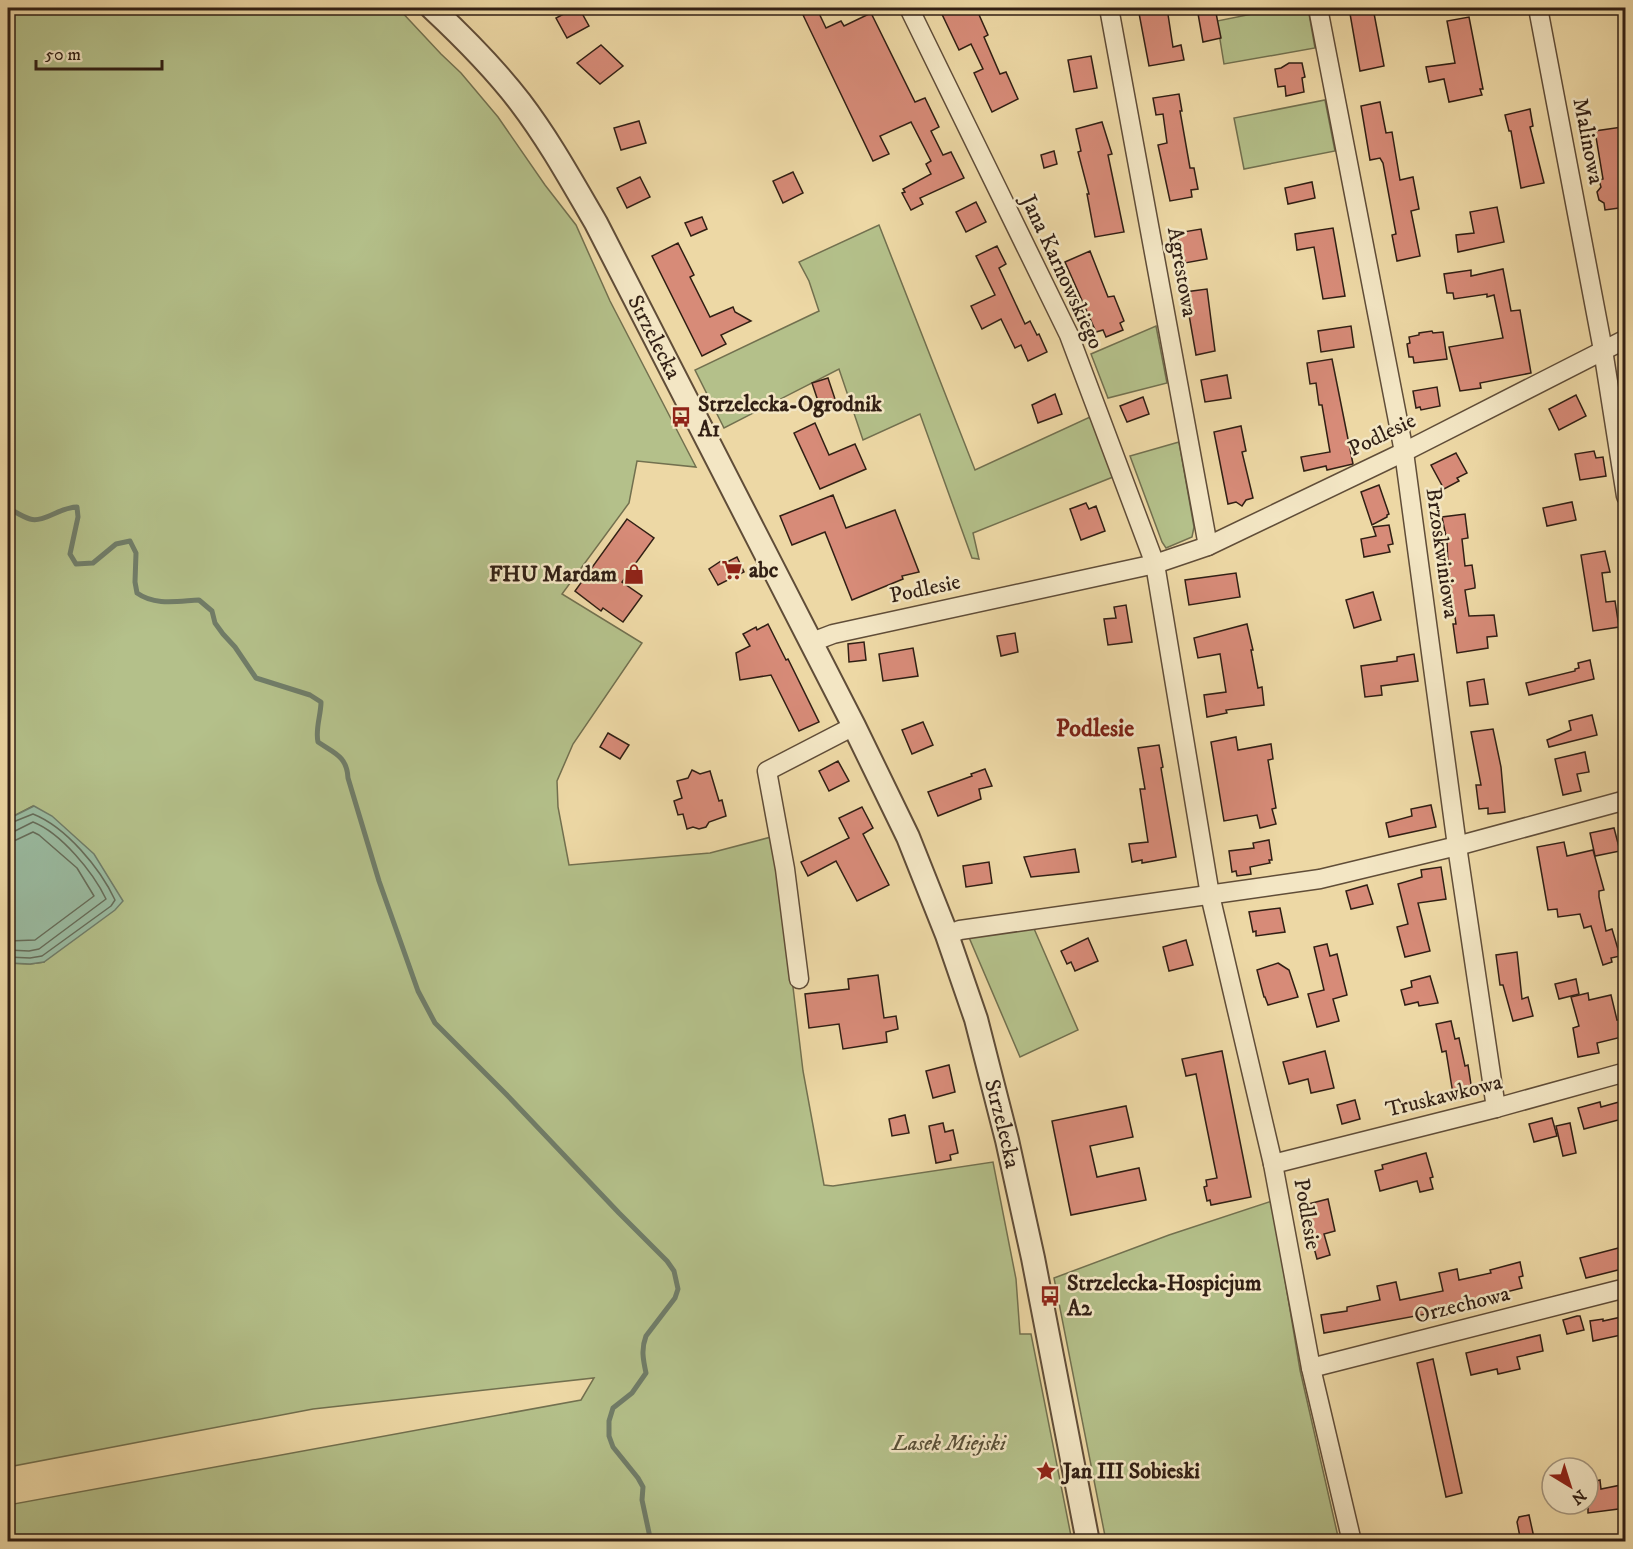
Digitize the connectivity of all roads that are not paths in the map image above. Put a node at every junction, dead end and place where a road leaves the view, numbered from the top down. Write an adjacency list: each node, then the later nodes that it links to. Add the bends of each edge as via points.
1 (432, 8): 12 (street, Strzelecka, via 500,78 560,160)
2 (909, 8): 11 (street, Jana Karnowskiego, via 1069,335)
3 (1109, 8): 10 (street, Agrestowa)
4 (1318, 8): 8 (street, Brzoskwiniowa)
5 (1538, 8): 7 (street, Malinowa)
6 (1626, 339): 7 (street, Podlesie)
7 (1602, 350): 8 (street, Podlesie); 9 (street, Malinowa)
8 (1404, 452): 10 (street, Podlesie); 15 (street, Brzoskwiniowa)
9 (1626, 495)
10 (1208, 546): 11 (street, Podlesie)
11 (1155, 564): 12 (street, Podlesie, via 833,634); 16 (street, Podlesie)
12 (812, 642): 13 (street, Strzelecka)
13 (854, 726): 17 (street, Strzelecka, via 908,837); 18 (street, via 767,771)
14 (1626, 800): 15 (street)
15 (1457, 846): 16 (street, via 1320,879); 20 (street, Brzoskwiniowa)
16 (1210, 895): 17 (street, via 960,930); 21 (street, Podlesie)
17 (948, 935): 24 (street, Strzelecka, via 976,1019 1007,1140)
18 (799, 979)
19 (1626, 1072): 20 (street, Truskawkowa)
20 (1496, 1108): 21 (street, Truskawkowa)
21 (1273, 1164): 23 (street, Podlesie)
22 (1626, 1288): 23 (street, Orzechowa)
23 (1311, 1368): 25 (street, Podlesie)
24 (1088, 1542)
25 (1352, 1542)

